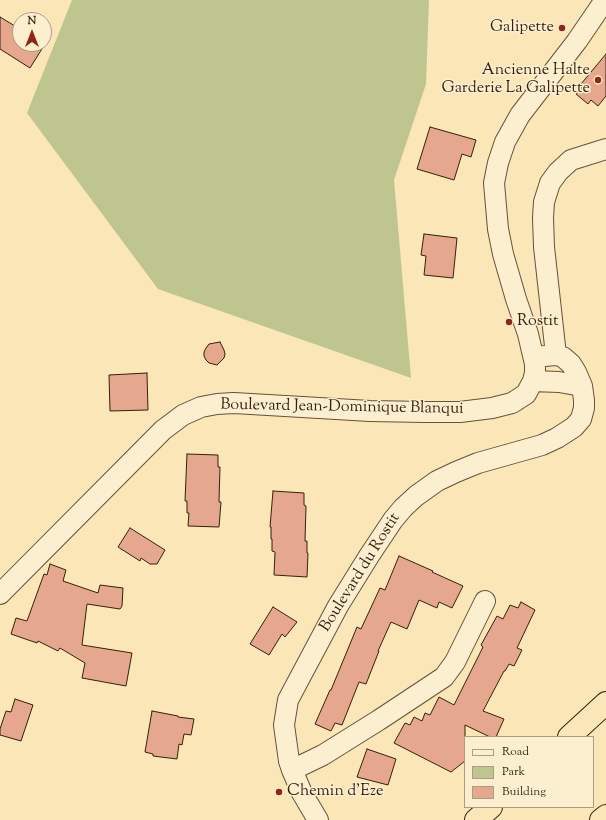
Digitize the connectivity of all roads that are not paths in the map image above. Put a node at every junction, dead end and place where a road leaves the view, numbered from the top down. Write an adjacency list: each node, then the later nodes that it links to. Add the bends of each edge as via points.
1 (605, 0): 4 (street, via 520,116 505,142 494,183 503,254)
2 (606, 149): 3 (street, via 571,160 550,183 544,202 544,247)
3 (556, 355): 4 (street); 6 (street, Boulevard du Rostit, via 571,364)
4 (534, 357): 5 (street)
5 (533, 381): 6 (street); 7 (street, Boulevard Jean-Dominique Blanqui, via 526,394 512,403 460,412 370,411 234,403 201,407 182,415 163,430)
6 (582, 386): 11 (street, Boulevard du Rostit, via 582,419 574,427 542,445 456,472 437,481 402,508 338,606 288,700 284,725 288,761)
7 (0, 594)
8 (485, 601): 11 (street, via 455,662 444,677 323,755)
9 (606, 703): 10 (highway)
10 (570, 736)
11 (292, 770): 14 (street, Boulevard du Rostit, via 302,794)
12 (490, 808): 15 (highway)
13 (606, 816): 16 (highway)
14 (318, 820)
15 (476, 820)
16 (601, 820)

